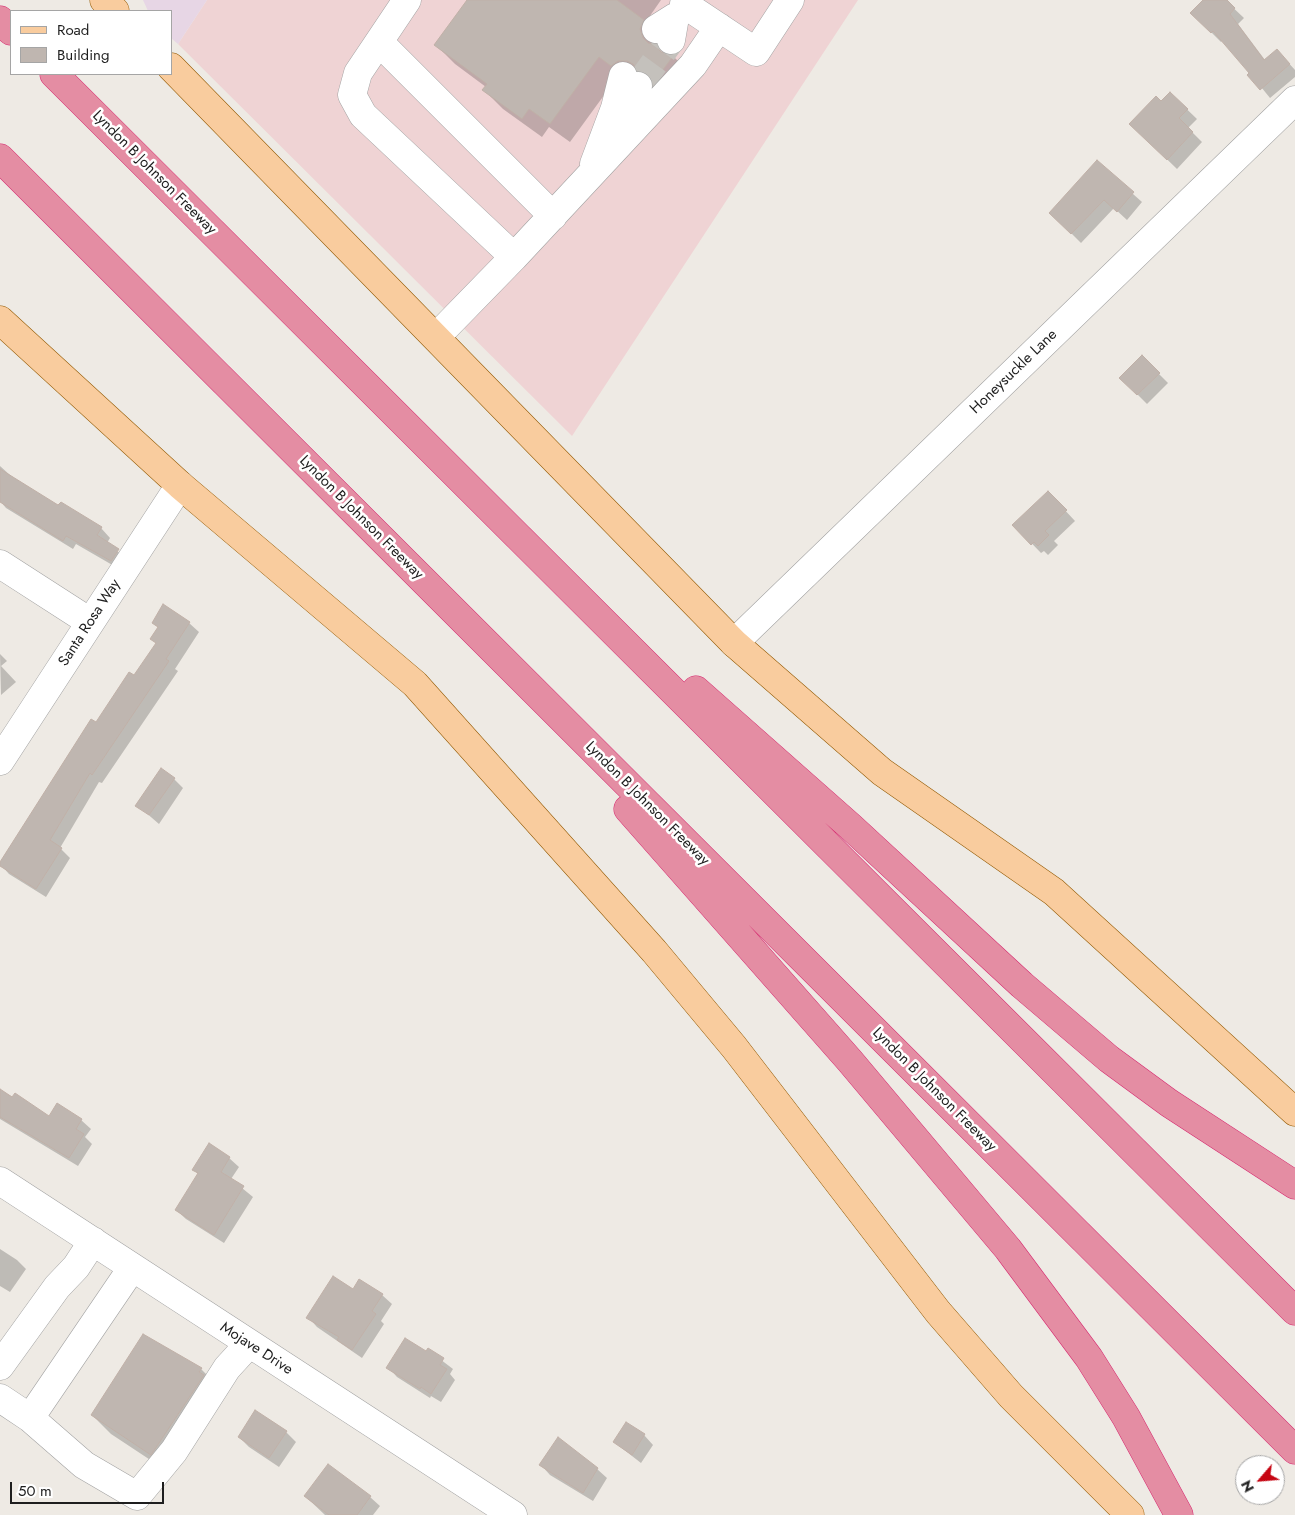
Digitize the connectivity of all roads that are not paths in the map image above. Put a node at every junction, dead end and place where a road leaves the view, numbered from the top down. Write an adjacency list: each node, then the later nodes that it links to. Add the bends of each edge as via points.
1 (104, 0): 4 (main road)
2 (407, 0): 9 (street)
3 (790, 0): 7 (street, via 756,52)
4 (114, 10)
5 (674, 18): 7 (street)
6 (0, 20): 8 (highway)
7 (719, 27): 15 (street, via 693,65)
8 (10, 30)
9 (379, 42): 16 (street); 17 (street, via 358,73 352,95 363,116)
10 (172, 68): 19 (main road)
11 (55, 75): 21 (highway, Lyndon B Johnson Freeway)
12 (631, 81): 15 (street, via 615,108)
13 (1295, 100): 25 (street, Honeysuckle Lane)
14 (0, 158): 22 (highway, Lyndon B Johnson Freeway)
15 (589, 177): 16 (street)
16 (553, 216): 17 (street)
17 (514, 257): 19 (street)
18 (0, 320): 20 (main road)
19 (436, 336): 25 (main road)
20 (180, 485): 24 (street, Santa Rosa Way); 39 (main road, via 415,684 660,958 734,1047 950,1326 1011,1396)
21 (477, 496): 29 (highway, via 1094,1046 1169,1103); 32 (highway, Lyndon B Johnson Freeway)
22 (406, 563): 37 (highway, Lyndon B Johnson Freeway); 40 (highway, via 735,928 1008,1249 1089,1358 1126,1417)
23 (0, 564): 24 (street)
24 (90, 622): 26 (street, Santa Rosa Way)
25 (734, 643): 27 (main road, via 882,772 1054,892)
26 (0, 761)
27 (1295, 1112)
28 (0, 1181): 30 (street, Mojave Drive)
29 (1295, 1185)
30 (93, 1241): 31 (street, Mojave Drive); 34 (street)
31 (132, 1268): 33 (street, Mojave Drive); 36 (street)
32 (1295, 1311)
33 (249, 1344): 36 (street, via 226,1368 174,1451 137,1496 84,1465); 38 (street, Mojave Drive)
34 (0, 1366)
35 (0, 1398): 36 (street)
36 (30, 1418)
37 (1295, 1450)
38 (513, 1515)
39 (1130, 1515)
40 (1179, 1515)

